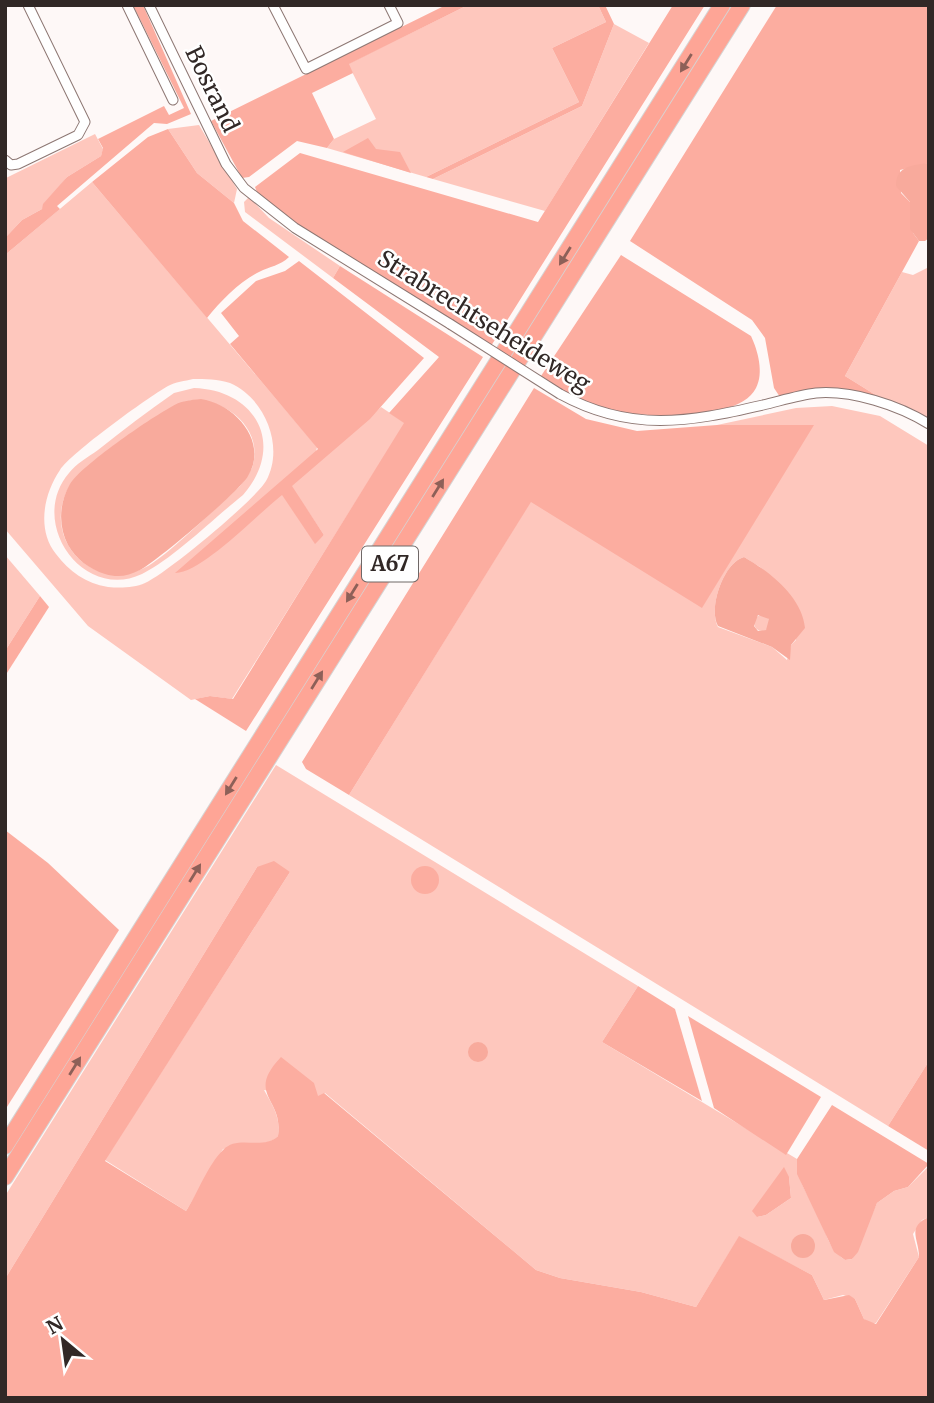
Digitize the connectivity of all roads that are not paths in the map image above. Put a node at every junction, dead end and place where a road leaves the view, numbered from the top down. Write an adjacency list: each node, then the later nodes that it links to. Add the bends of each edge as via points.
1 (28, 5): 9 (street, via 85,122 78,135 18,164)
2 (127, 5): 8 (street, Bosrand)
3 (149, 5): 10 (street, Bosrand, via 226,164)
4 (389, 5): 7 (street, via 398,23 306,69)
5 (722, 5): 12 (highway, A67, one-way to 12)
6 (742, 5): 13 (highway, A67, one-way to 6)
7 (276, 6)
8 (173, 100)
9 (5, 160)
10 (244, 188): 11 (street, Strabrechtseheideweg, bridge, via 295,228 591,410 636,421 671,422 705,419 817,393 869,399)
11 (929, 424)
12 (5, 1146)
13 (5, 1177)

